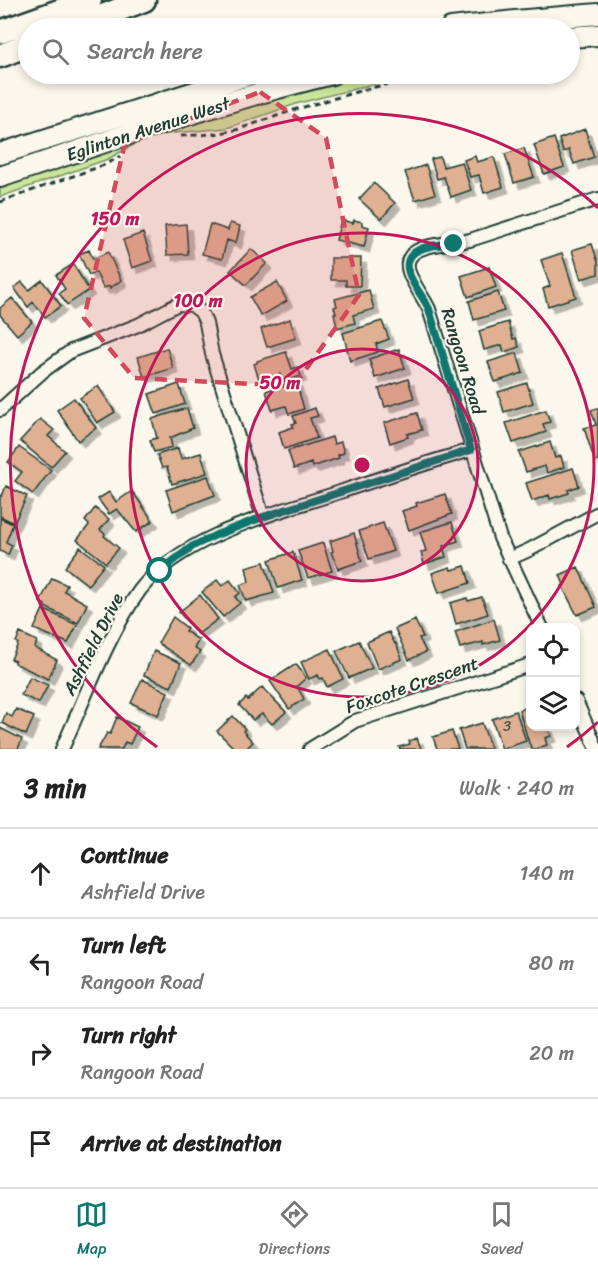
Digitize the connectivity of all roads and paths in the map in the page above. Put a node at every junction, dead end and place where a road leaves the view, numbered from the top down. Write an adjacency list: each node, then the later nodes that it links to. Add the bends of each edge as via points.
1 (90, 0): 4 (highway)
2 (144, 0): 5 (highway)
3 (598, 14): 6 (main road)
4 (39, 18)
5 (98, 18)
6 (556, 18)
7 (18, 26): 8 (highway)
8 (0, 32)
9 (598, 35): 10 (main road)
10 (580, 36)
11 (18, 49): 12 (highway)
12 (0, 56)
13 (219, 84): 17 (main road, Eglinton Avenue West)
14 (291, 84): 19 (main road, Eglinton Avenue West)
15 (389, 84): 16 (path, via 236,130)
16 (181, 136)
17 (0, 154)
18 (124, 155): 21 (path)
19 (0, 177)
20 (598, 199): 23 (street, Rangoon Road, via 470,240 422,247 412,254 408,266 412,280 429,309)
21 (0, 202)
22 (0, 410): 25 (street, via 70,351 138,325 178,304 192,304 206,323)
23 (471, 450): 25 (street, Ashfield Drive); 26 (street, Rangoon Road)
24 (598, 513): 26 (street)
25 (263, 517): 30 (street, Ashfield Drive, via 193,546 141,590 115,633)
26 (509, 559): 27 (street, Rangoon Road)
27 (540, 623)
28 (526, 667): 31 (street, Foxcote Crescent, via 355,721)
29 (580, 710): 32 (street)
30 (62, 749)
31 (310, 749)
32 (597, 749)

